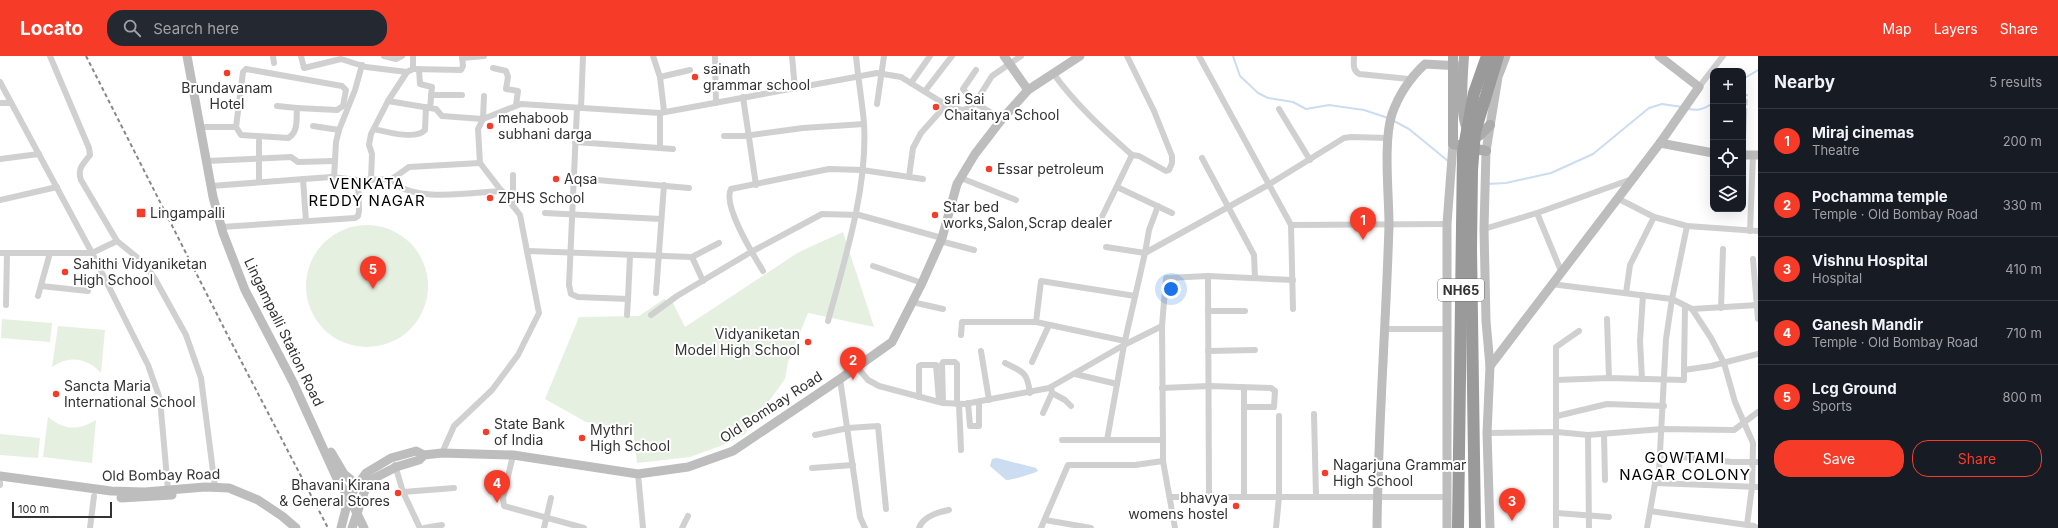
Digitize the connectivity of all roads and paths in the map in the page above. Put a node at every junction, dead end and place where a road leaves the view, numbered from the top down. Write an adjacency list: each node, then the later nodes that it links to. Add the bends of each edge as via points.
1 (50, 56): 147 (street, via 89,148 90,155 80,168 80,180)
2 (188, 56): 76 (street, Lingampalli Station Road)
3 (272, 56): 32 (street)
4 (301, 56): 29 (street, via 304,68)
5 (384, 56): 6 (street, via 396,59)
6 (402, 56)
7 (413, 56): 37 (street)
8 (484, 56): 30 (street)
9 (583, 56): 68 (street)
10 (653, 56): 43 (street)
11 (715, 56): 60 (street)
12 (792, 56): 49 (street)
13 (856, 56): 44 (street)
14 (884, 56): 42 (street)
15 (930, 56): 47 (street)
16 (952, 56): 51 (street)
17 (1004, 56): 33 (street)
18 (1021, 56): 33 (street)
19 (1080, 56): 41 (street, Old Bombay Road)
20 (1127, 56): 93 (street, via 1156,117 1172,156 1172,163 1166,171 1139,156)
21 (1199, 56): 117 (street)
22 (1354, 56): 45 (street, via 1354,67 1359,74)
23 (1464, 56): 35 (main road)
24 (1487, 56): 320 (highway, NH65, bridge, via 1474,93 1463,152)
25 (1498, 56): 321 (highway, NH65, bridge, via 1475,132 1472,170)
26 (1506, 56): 75 (street, via 1498,77)
27 (1659, 56): 48 (street)
28 (1723, 56): 48 (street)
29 (341, 57): 34 (street)
30 (462, 57): 37 (street, via 461,70)
31 (1453, 60): 35 (street); 45 (street, via 1425,64); 71 (main road)
32 (274, 63)
33 (1009, 64): 50 (street); 61 (street, via 992,76)
34 (362, 66): 40 (street); 80 (street)
35 (1463, 67): 54 (main road)
36 (493, 68): 63 (street, via 506,71 506,89 518,91)
37 (416, 69): 40 (street); 52 (street, via 419,83 432,86)
38 (690, 70): 43 (street)
39 (976, 70): 61 (street, via 963,89)
40 (407, 72): 57 (street)
41 (1053, 73): 50 (street, Old Bombay Road); 93 (street, via 1064,88)
42 (882, 74): 44 (street); 47 (street, via 896,75); 62 (street)
43 (660, 77): 70 (street)
44 (858, 77): 49 (street); 74 (street)
45 (1409, 79): 83 (street, via 1392,114)
46 (0, 82): 58 (street)
47 (911, 83): 51 (street)
48 (1699, 87): 86 (street)
49 (796, 89): 56 (street)
50 (1028, 90): 73 (street, Old Bombay Road)
51 (925, 91): 64 (street)
52 (435, 95): 53 (street); 67 (street)
53 (462, 95)
54 (1462, 95): 71 (main road); 75 (main road, via 1469,134 1479,136)
55 (484, 96): 72 (street)
56 (743, 97): 60 (street); 81 (street)
57 (388, 101): 67 (street); 79 (street)
58 (10, 102): 59 (street); 92 (street)
59 (0, 103)
60 (716, 103): 70 (street)
61 (975, 103): 64 (street, via 963,110); 73 (street)
62 (877, 104)
63 (516, 105): 68 (street); 72 (street)
64 (946, 105): 104 (street, via 921,133 912,148)
65 (276, 106): 66 (street)
66 (297, 108): 78 (street, via 296,130 288,138 241,135); 78 (street, via 340,108 343,106 346,90 342,86 246,69 242,72)
67 (431, 108): 72 (street, via 442,116); 79 (street, via 423,132 409,135)
68 (579, 108): 70 (street); 85 (street)
69 (1279, 109): 99 (street)
70 (662, 112): 88 (street)
71 (1452, 112): 87 (main road)
72 (483, 119): 101 (street, via 478,129)
73 (1002, 119): 107 (street, Old Bombay Road, via 975,154)
74 (864, 124): 81 (street); 102 (street)
75 (1490, 125): 90 (street)
76 (201, 126): 78 (street); 98 (street, Lingampalli Station Road)
77 (313, 126): 80 (street)
78 (236, 127)
79 (374, 129): 113 (street, via 369,140 372,154)
80 (339, 130): 100 (street)
81 (748, 135): 82 (street); 116 (street)
82 (724, 136)
83 (1389, 136): 99 (street, via 1344,138); 139 (street)
84 (259, 141): 95 (street)
85 (575, 142): 88 (street); 106 (street)
86 (1660, 143): 91 (street); 111 (street)
87 (1453, 144): 90 (main road); 137 (street)
88 (660, 148): 89 (street)
89 (673, 149)
90 (1486, 151): 143 (street)
91 (1710, 152)
92 (39, 154): 97 (street); 119 (street)
93 (1132, 155): 121 (street)
94 (1756, 155): 144 (street)
95 (259, 158): 98 (street); 100 (street, via 291,157 298,162); 114 (street)
96 (1202, 158): 128 (street)
97 (0, 159)
98 (207, 160): 118 (street, Lingampalli Station Road)
99 (1310, 160): 117 (street)
100 (334, 161): 105 (street)
101 (480, 163): 109 (street, via 409,167); 122 (street)
102 (862, 170): 104 (street); 116 (street, via 829,169); 133 (street)
103 (512, 175): 126 (street)
104 (909, 177): 110 (street)
105 (334, 178): 108 (street); 112 (street)
106 (574, 178): 115 (street); 132 (street)
107 (961, 178): 125 (street); 146 (street, Old Bombay Road)
108 (303, 179): 114 (street); 136 (street)
109 (392, 179): 113 (street); 122 (street, via 400,187 424,195)
110 (923, 179)
111 (1632, 179): 123 (street); 131 (street)
112 (358, 180): 113 (street); 136 (street, via 358,216)
113 (371, 180)
114 (259, 182): 118 (street)
115 (664, 185): 120 (street); 135 (street)
116 (756, 185): 154 (street, via 731,189 729,196 738,225)
117 (1268, 185): 128 (street); 138 (street)
118 (211, 186): 141 (street, Lingampalli Station Road)
119 (57, 188): 124 (street); 157 (street)
120 (689, 188)
121 (1117, 188): 127 (street); 142 (street)
122 (502, 191): 126 (street)
123 (1617, 198): 134 (street); 165 (street)
124 (0, 200)
125 (1016, 200)
126 (513, 206): 152 (street, via 520,215)
127 (1158, 206): 130 (street); 158 (street, via 1149,230)
128 (1229, 206): 158 (street); 168 (street, via 1254,255)
129 (545, 213): 132 (street)
130 (1172, 213)
131 (1537, 213): 143 (street); 165 (street)
132 (572, 214): 135 (street); 153 (street)
133 (854, 215): 146 (street, via 866,216); 154 (street, via 822,214); 198 (street)
134 (1654, 217): 140 (street); 176 (street, via 1630,265)
135 (661, 219): 160 (street)
136 (306, 221): 141 (street)
137 (1447, 224): 139 (street); 183 (street)
138 (1291, 225): 139 (street); 169 (street)
139 (1389, 225): 202 (street)
140 (1687, 226): 144 (street); 181 (street)
141 (221, 227): 251 (street, Lingampalli Station Road, via 245,290)
142 (1097, 227)
143 (1484, 230): 184 (street)
144 (1750, 231): 145 (street)
145 (1758, 232)
146 (941, 239): 151 (street); 171 (street, Old Bombay Road)
147 (117, 241): 157 (street); 273 (street, via 144,263 186,335 201,378)
148 (719, 243): 161 (street)
149 (1106, 247): 158 (street)
150 (1723, 249): 188 (street)
151 (974, 250)
152 (528, 251): 153 (street); 256 (street, via 539,312 518,355 492,390 454,426)
153 (571, 252): 159 (street); 180 (street, via 571,294 578,297)
154 (752, 252): 164 (street); 170 (street)
155 (3, 253): 156 (street); 185 (street)
156 (50, 253): 157 (street); 173 (street)
157 (92, 253): 276 (street, via 154,380 163,417)
158 (1145, 253): 179 (street)
159 (630, 255): 160 (street); 180 (street)
160 (659, 256): 161 (street); 175 (street)
161 (692, 257): 170 (street)
162 (1753, 259): 167 (street)
163 (873, 266): 171 (street)
164 (763, 271)
165 (1561, 271): 172 (street)
166 (1208, 276): 168 (street); 192 (street); 201 (street, via 1166,278)
167 (1756, 276): 186 (street)
168 (1255, 278): 169 (street)
169 (1293, 280): 190 (street)
170 (703, 281): 195 (street)
171 (922, 283): 182 (street, Old Bombay Road)
172 (1551, 284): 176 (street); 214 (street)
173 (41, 286): 174 (street); 178 (street)
174 (88, 290)
175 (656, 293)
176 (1626, 293): 177 (street)
177 (1643, 295): 181 (street); 220 (street, via 1640,341)
178 (38, 296)
179 (1134, 296): 199 (street, via 1041,281); 206 (street)
180 (628, 299): 194 (street)
181 (1672, 299): 187 (street); 221 (street)
182 (912, 302): 189 (street); 215 (street, Old Bombay Road, via 892,342)
183 (1447, 303): 184 (street); 203 (street)
184 (1486, 303): 214 (street)
185 (6, 305)
186 (1757, 305): 188 (street); 197 (street)
187 (1685, 306): 191 (street); 216 (street)
188 (1721, 308): 191 (street)
189 (943, 309)
190 (1293, 309)
191 (1692, 310): 213 (street)
192 (1208, 311): 193 (street); 209 (street)
193 (1245, 311)
194 (628, 315)
195 (651, 315)
196 (1607, 319): 218 (street)
197 (1758, 319)
198 (828, 321)
199 (1036, 322): 200 (street); 205 (street, via 962,322)
200 (1049, 325): 206 (street); 212 (street)
201 (1162, 326): 206 (street); 225 (street)
202 (1384, 329): 203 (street); 283 (street)
203 (1447, 329): 284 (street)
204 (1579, 331): 222 (street, via 1556,347)
205 (961, 335)
206 (1124, 343): 217 (street); 223 (street)
207 (1255, 350): 209 (street)
208 (981, 351): 230 (street)
209 (1208, 351): 224 (street)
210 (1758, 354): 213 (street)
211 (1005, 362): 228 (street, via 1025,373)
212 (1032, 362)
213 (1724, 363): 216 (street); 243 (street, via 1735,402)
214 (1490, 366): 247 (street)
215 (858, 367): 219 (street, Old Bombay Road); 229 (street, via 868,380 879,386)
216 (1684, 370): 221 (street, via 1684,380)
217 (1075, 374): 223 (street); 227 (street)
218 (1609, 378): 220 (street); 222 (street)
219 (840, 379): 244 (street); 266 (street, Old Bombay Road, via 734,451 688,467)
220 (1642, 379): 221 (street)
221 (1663, 379): 236 (street)
222 (1556, 380): 242 (street)
223 (1117, 384): 253 (street)
224 (1209, 386): 225 (street); 226 (street); 279 (street)
225 (1162, 388): 254 (street)
226 (1244, 388): 237 (street); 237 (street, via 1271,388 1275,393 1275,406)
227 (1051, 390): 228 (street); 235 (street); 239 (street)
228 (1030, 393): 230 (street)
229 (919, 397): 232 (street); 232 (street, via 919,366 936,365)
230 (989, 400): 231 (street)
231 (979, 402): 233 (street); 233 (street, via 979,426 970,426)
232 (941, 403): 234 (street); 234 (street, via 942,364 955,362)
233 (968, 403): 234 (street)
234 (958, 404): 255 (street)
235 (1071, 406)
236 (1664, 406): 242 (street, via 1607,404); 245 (street)
237 (1244, 410): 280 (street)
238 (1758, 412): 243 (street)
239 (1043, 413)
240 (1314, 414): 282 (street)
241 (1279, 416): 281 (street)
242 (1557, 416): 246 (street)
243 (1745, 422): 245 (street, via 1734,430); 262 (street, via 1753,444)
244 (848, 428): 249 (street); 263 (street); 288 (street, via 880,428)
245 (1662, 429): 248 (street); 259 (street)
246 (1557, 432): 247 (street); 250 (street); 292 (street)
247 (1488, 433): 322 (street)
248 (1604, 434): 250 (street); 268 (street)
249 (815, 435)
250 (1588, 435): 293 (street)
251 (319, 438): 272 (street, via 326,442 344,474); 285 (street, Lingampalli Station Road, via 338,481)
252 (1062, 440): 253 (street)
253 (1107, 440): 254 (street)
254 (1163, 440): 261 (street)
255 (962, 450)
256 (442, 453): 257 (street, Old Bombay Road); 258 (street, Old Bombay Road)
257 (424, 455): 260 (street, Old Bombay Road, via 416,451); 264 (street, Old Bombay Road, via 419,460)
258 (513, 455): 266 (street, Old Bombay Road); 296 (street, via 503,498 504,506)
259 (1661, 455): 262 (street); 270 (street)
260 (391, 458): 264 (street); 272 (street, Old Bombay Road, via 366,473)
261 (1163, 461): 286 (street); 297 (street, via 1135,465 1068,465)
262 (1756, 463): 274 (street)
263 (853, 465): 265 (street); 312 (street, via 860,517)
264 (396, 467): 277 (street); 291 (street, Old Bombay Road, via 371,480)
265 (812, 468)
266 (638, 474): 310 (street)
267 (0, 476): 276 (street, Old Bombay Road, via 111,492)
268 (1605, 480)
269 (0, 482): 271 (street); 278 (street, Old Bombay Road)
270 (1655, 483): 274 (street); 290 (street)
271 (0, 485)
272 (357, 486): 285 (street, Old Bombay Road)
273 (215, 487): 276 (street, Old Bombay Road); 302 (street, Old Bombay Road, via 235,490 250,496)
274 (1755, 487): 298 (street)
275 (454, 488): 277 (street)
276 (168, 490)
277 (403, 492): 306 (street)
278 (94, 496): 300 (street); 301 (street, Old Bombay Road, via 140,498 201,492 227,493 249,500)
279 (1209, 496): 280 (street); 286 (street)
280 (1244, 496): 281 (street)
281 (1279, 496): 282 (street); 317 (street)
282 (1316, 496): 283 (street)
283 (1377, 496): 284 (street); 318 (street)
284 (1447, 496): 319 (street)
285 (349, 497): 291 (street, Lingampalli Station Road); 303 (street, Old Bombay Road)
286 (1170, 497): 316 (street)
287 (551, 498): 296 (street)
288 (886, 509)
289 (949, 510): 313 (street, via 930,516)
290 (1650, 511): 298 (street); 325 (street)
291 (356, 513): 304 (street, Old Bombay Road); 305 (street, Lingampalli Station Road)
292 (1557, 513): 293 (street); 323 (street)
293 (1590, 515): 295 (street); 324 (street)
294 (688, 516): 311 (street)
295 (1609, 517)
296 (546, 518): 308 (street); 309 (street)
297 (1045, 520): 314 (street); 315 (street)
298 (1747, 525): 326 (street)
299 (442, 526): 307 (street)
300 (90, 528)
301 (289, 528)
302 (296, 528)
303 (340, 528)
304 (352, 528)
305 (364, 528)
306 (420, 528)
307 (424, 528)
308 (544, 528)
309 (584, 528)
310 (643, 528)
311 (682, 528)
312 (865, 528)
313 (919, 528)
314 (1041, 528)
315 (1091, 528)
316 (1175, 528)
317 (1276, 528)
318 (1377, 528)
319 (1447, 528)
320 (1458, 528)
321 (1475, 528)
322 (1490, 528)
323 (1556, 528)
324 (1589, 528)
325 (1647, 528)
326 (1757, 528)

